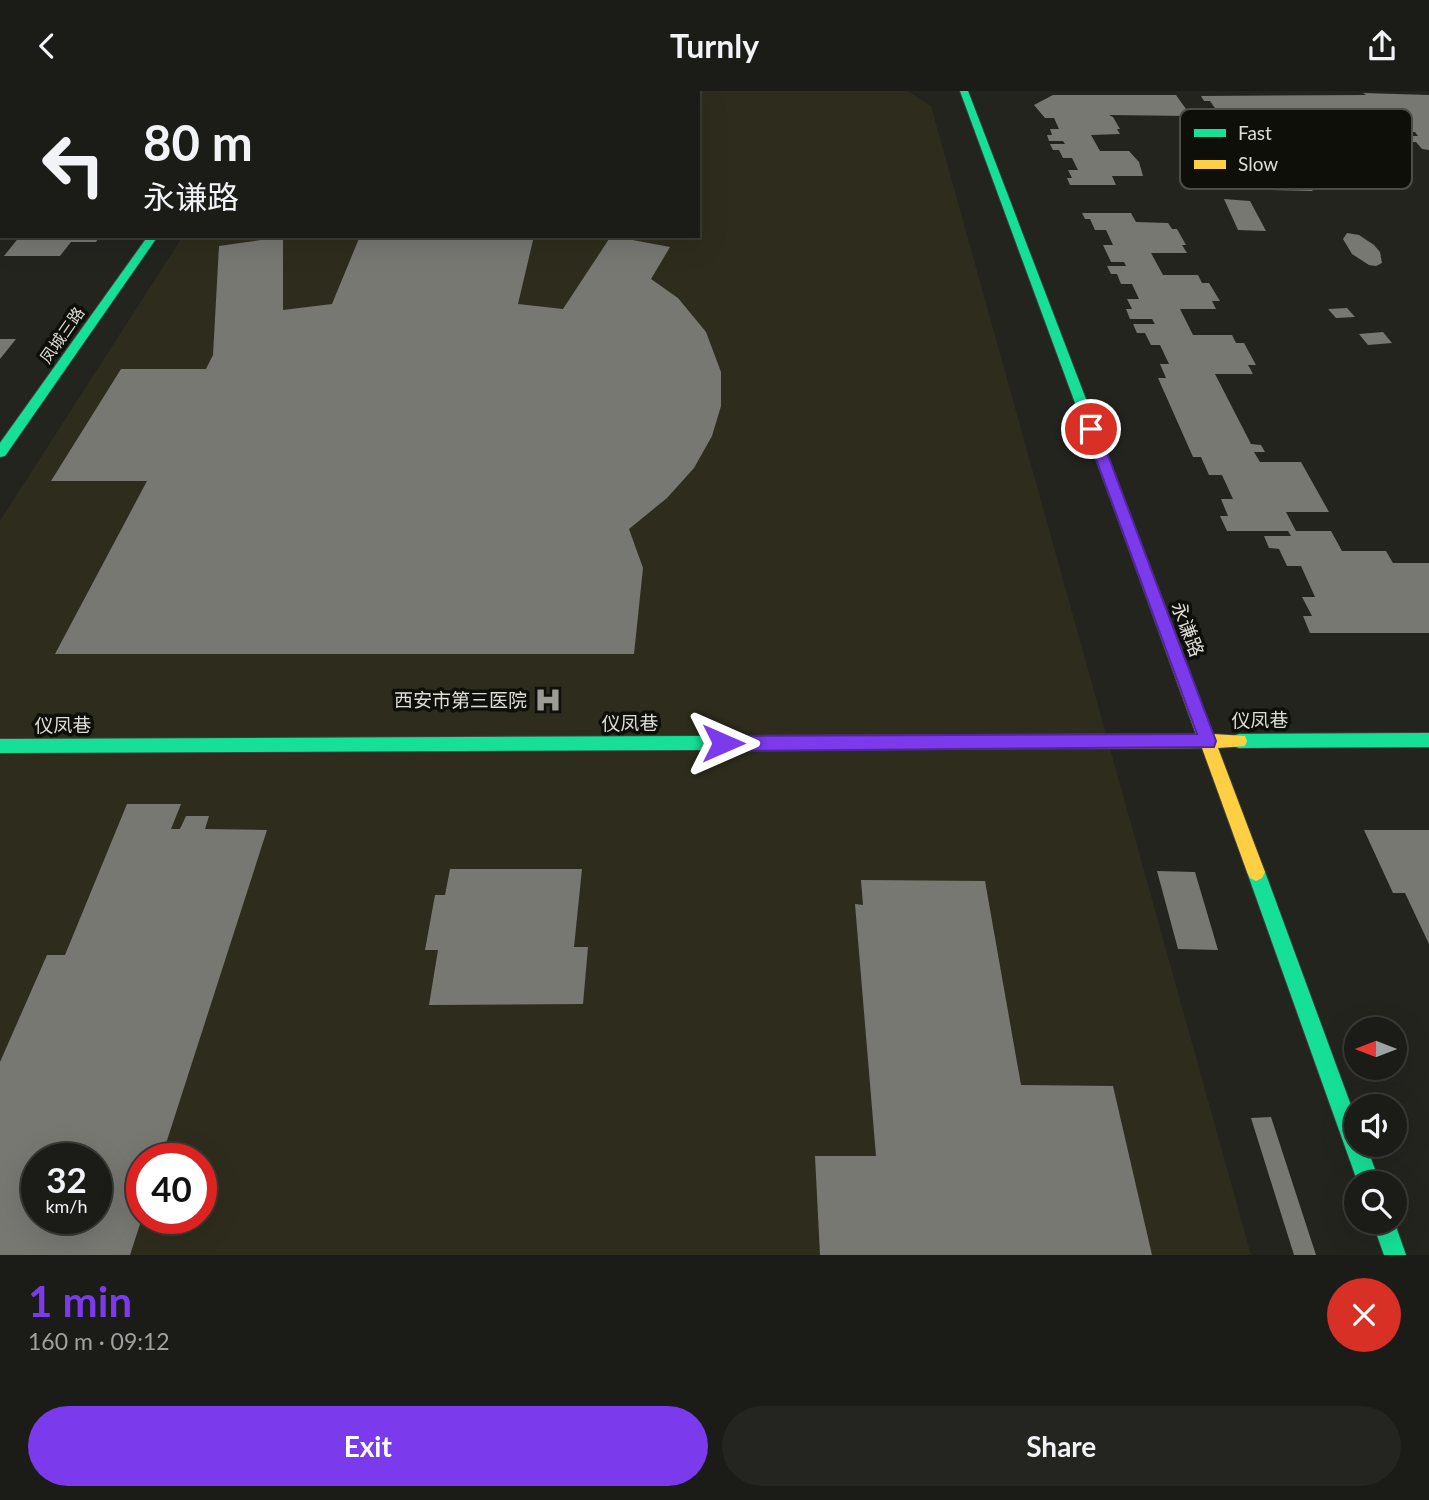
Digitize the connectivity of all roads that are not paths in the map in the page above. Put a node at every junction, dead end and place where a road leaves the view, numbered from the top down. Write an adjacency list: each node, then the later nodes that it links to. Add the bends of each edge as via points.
1 (964, 91): 5 (street, 永谦路)
2 (152, 238): 3 (street, 凤城三路)
3 (0, 453)
4 (1429, 740): 5 (street, 仪凤巷)
5 (1208, 741): 6 (street, 仪凤巷); 7 (street, 永谦路)
6 (0, 746)
7 (1365, 1171)
8 (1388, 1234): 9 (street)
9 (1395, 1255)

